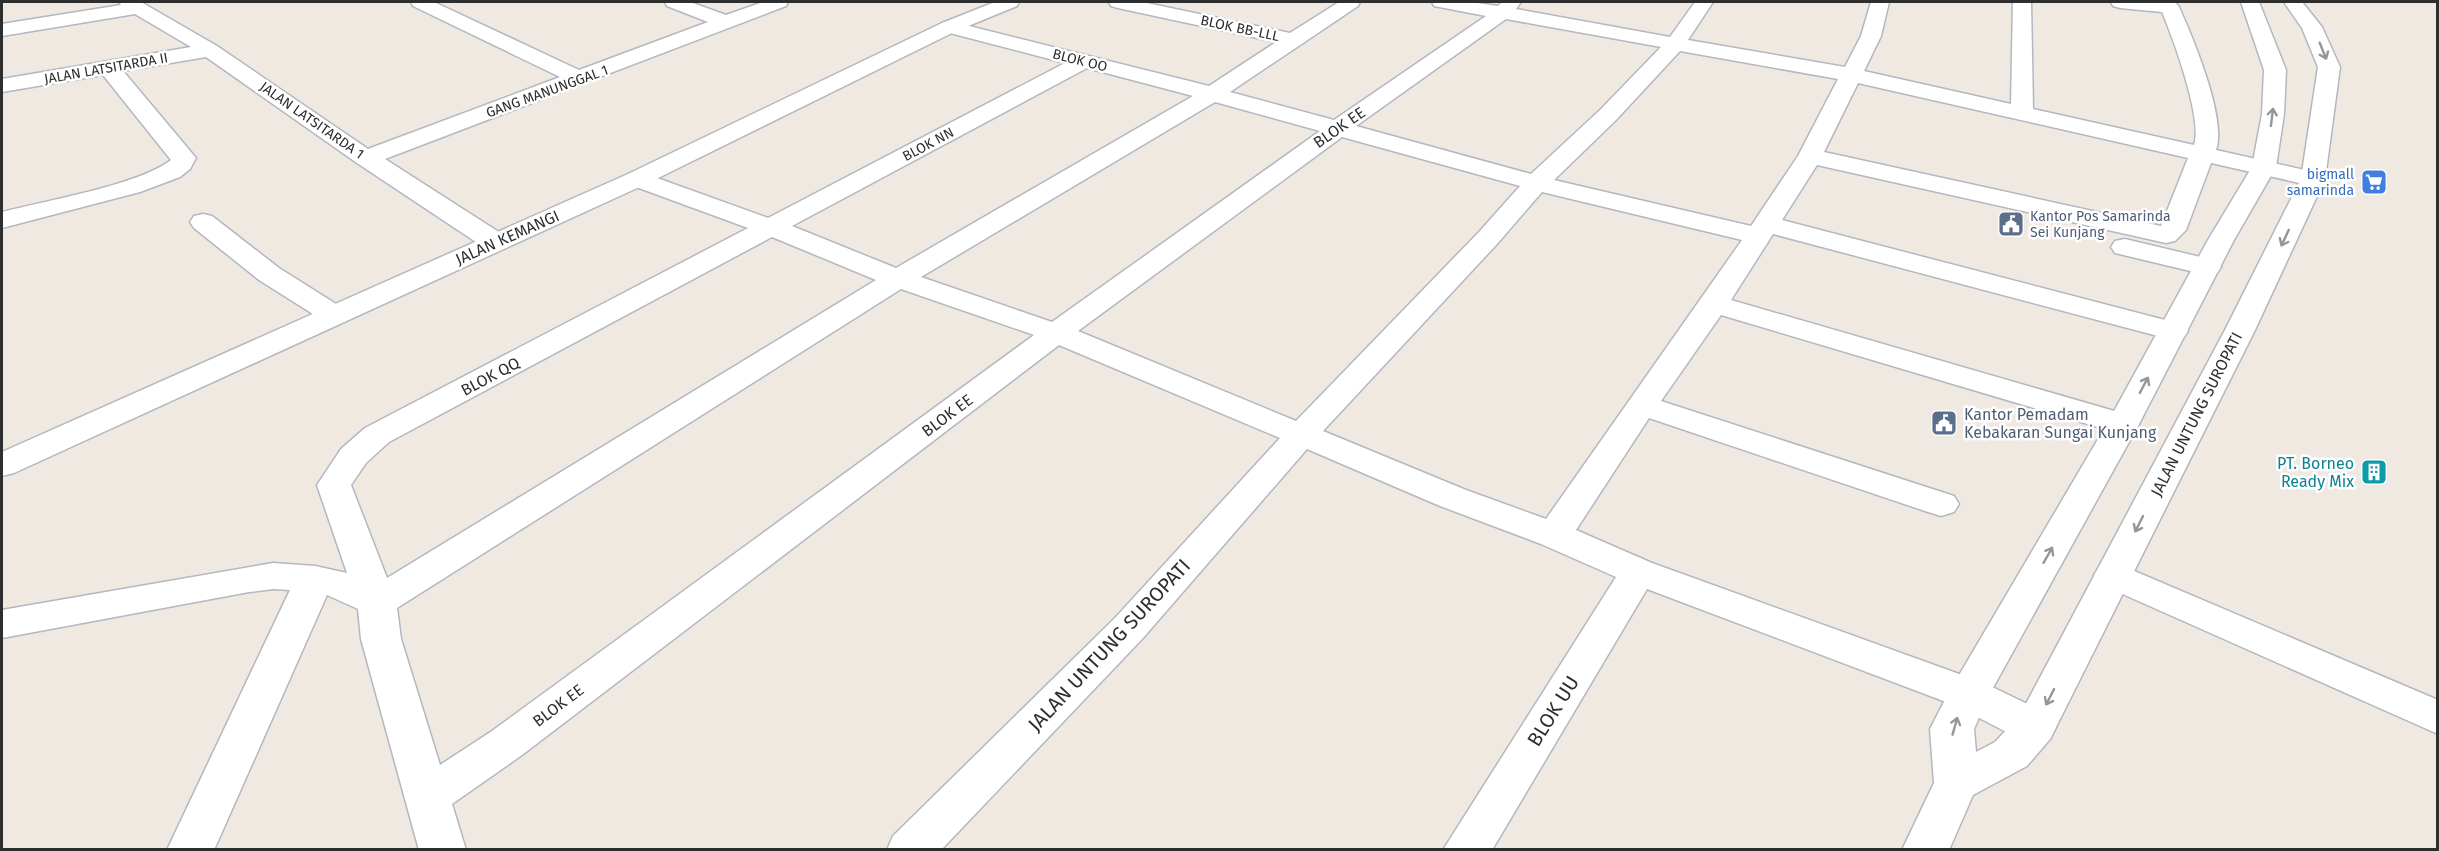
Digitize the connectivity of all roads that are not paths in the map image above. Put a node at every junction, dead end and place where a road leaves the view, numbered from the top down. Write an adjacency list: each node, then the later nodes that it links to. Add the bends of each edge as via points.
1 (420, 2): 28 (street)
2 (674, 2): 19 (street)
3 (779, 2): 19 (street, GANG MANUNGGAL 1)
4 (1010, 2): 20 (street, JALAN KEMANGI)
5 (1118, 2): 18 (street, BLOK BB-LLL)
6 (1192, 2): 18 (street)
7 (1351, 2): 22 (street)
8 (1441, 2): 17 (street)
9 (1704, 2): 23 (street, JALAN UNTUNG SUROPATI)
10 (1880, 2): 27 (street, via 1871,36)
11 (2022, 2): 31 (street)
12 (2120, 2): 15 (street)
13 (2250, 2): 36 (street, one-way to 13, via 2273,114 2275,70)
14 (2293, 2): 38 (street, JALAN UNTUNG SUROPATI, one-way to 38, via 2312,27 2329,67)
15 (2168, 4): 33 (street, via 2207,122)
16 (134, 5): 21 (street); 24 (street, JALAN LATSITARDA 1)
17 (1508, 7): 23 (street); 32 (street, BLOK EE)
18 (1170, 13): 22 (street, BLOK BB-LLL)
19 (726, 22): 28 (street, GANG MANUNGGAL 1)
20 (949, 27): 25 (street, BLOK OO); 37 (street, JALAN KEMANGI)
21 (2, 30)
22 (1293, 40): 30 (street)
23 (1675, 44): 27 (street); 39 (street, JALAN UNTUNG SUROPATI, via 1608,116)
24 (210, 50): 26 (street, JALAN LATSITARDA II); 35 (street, JALAN LATSITARDA 1)
25 (1085, 61): 30 (street, BLOK OO); 42 (street, BLOK NN)
26 (109, 68): 29 (street, JALAN LATSITARDA II); 40 (street, via 184,158 181,165 131,187)
27 (1852, 75): 31 (street); 34 (street)
28 (580, 79): 35 (street, GANG MANUNGGAL 1)
29 (2, 86)
30 (1212, 94): 32 (street, BLOK OO); 47 (street)
31 (2022, 113): 33 (street)
32 (1336, 128): 39 (street, BLOK OO); 51 (street, BLOK EE)
33 (2202, 154): 34 (street, via 2173,230 2166,235); 36 (street)
34 (1810, 156): 43 (street)
35 (366, 158): 45 (street, JALAN LATSITARDA 1)
36 (2264, 166): 38 (street); 46 (street)
37 (637, 179): 42 (street); 45 (street, JALAN KEMANGI)
38 (2313, 179): 59 (street, JALAN UNTUNG SUROPATI, one-way to 59)
39 (1536, 183): 43 (street, BLOK OO); 54 (street, JALAN UNTUNG SUROPATI)
40 (2, 220)
41 (203, 222): 49 (street, via 268,274)
42 (772, 228): 47 (street); 61 (street, BLOK QQ, via 377,435 353,456 334,485)
43 (1762, 230): 48 (street); 50 (street, BLOK OO)
44 (2062, 231): 46 (street)
45 (495, 242): 49 (street, JALAN KEMANGI)
46 (2206, 267): 50 (street)
47 (898, 279): 51 (street); 61 (street)
48 (1714, 304): 52 (street); 53 (street)
49 (334, 315): 55 (street, JALAN KEMANGI)
50 (2173, 331): 53 (street, one-way to 50)
51 (1057, 333): 54 (street); 67 (street, BLOK EE, via 507,743)
52 (1641, 405): 56 (street); 57 (street)
53 (2123, 424): 63 (street, one-way to 53)
54 (1301, 435): 57 (street); 70 (street, JALAN UNTUNG SUROPATI, via 1129,628)
55 (2, 465)
56 (1941, 504)
57 (1554, 535): 58 (street)
58 (1639, 572): 63 (street); 71 (street, BLOK UU)
59 (2113, 575): 64 (street); 65 (street, JALAN UNTUNG SUROPATI, one-way to 65)
60 (315, 579): 61 (street, via 336,583); 62 (street, via 249,579); 68 (street)
61 (377, 602): 67 (street, via 381,639)
62 (2, 624)
63 (1969, 694): 65 (street); 66 (street, one-way to 63, via 1952,729)
64 (2438, 718)
65 (2035, 727): 66 (street, JALAN UNTUNG SUROPATI, via 2011,754)
66 (1956, 783): 72 (street)
67 (427, 796): 69 (street)
68 (190, 849)
69 (442, 849)
70 (910, 849)
71 (1466, 849)
72 (1925, 849)

